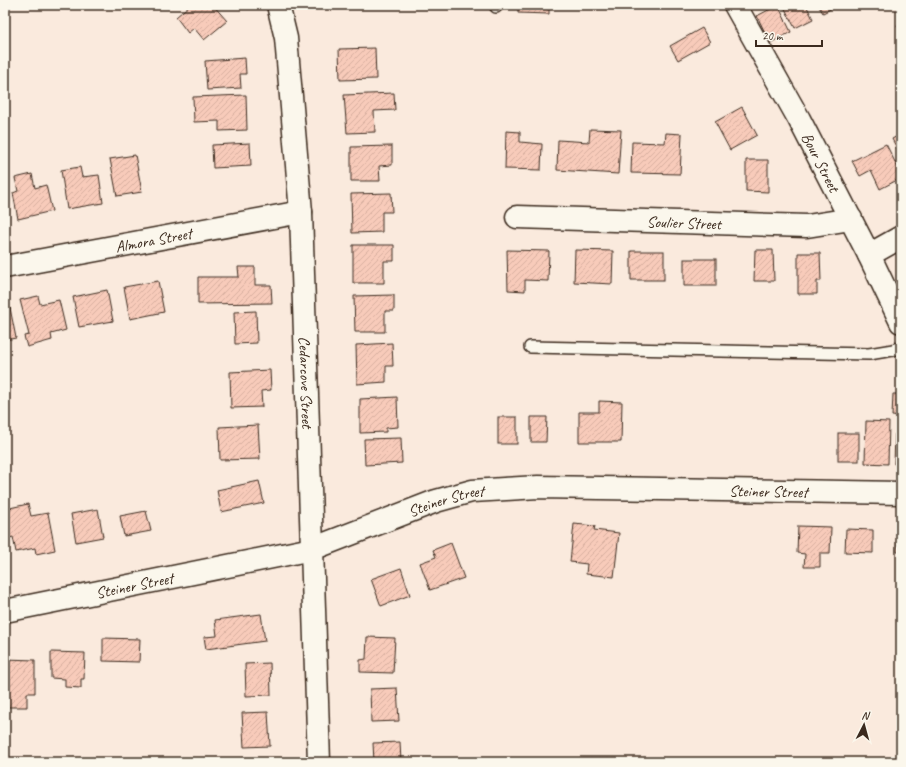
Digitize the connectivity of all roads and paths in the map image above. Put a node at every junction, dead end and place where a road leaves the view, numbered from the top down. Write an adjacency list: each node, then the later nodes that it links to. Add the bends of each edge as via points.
1 (278, 5): 3 (street, Cedarcove Street, via 286,38)
2 (735, 5): 5 (street, Bour Street)
3 (301, 212): 8 (street, Almora Street); 13 (street, Cedarcove Street)
4 (517, 217): 5 (street, Soulier Street, via 807,226)
5 (851, 219): 7 (street, Bour Street)
6 (901, 237): 7 (street)
7 (869, 255): 9 (street, Bour Street)
8 (5, 266)
9 (901, 322)
10 (530, 347): 11 (lane, via 868,354)
11 (901, 347)
12 (901, 493): 13 (street, Steiner Street, via 538,487 472,491 436,500)
13 (312, 548): 14 (street, Steiner Street); 15 (street, Cedarcove Street)
14 (5, 611)
15 (319, 762)

